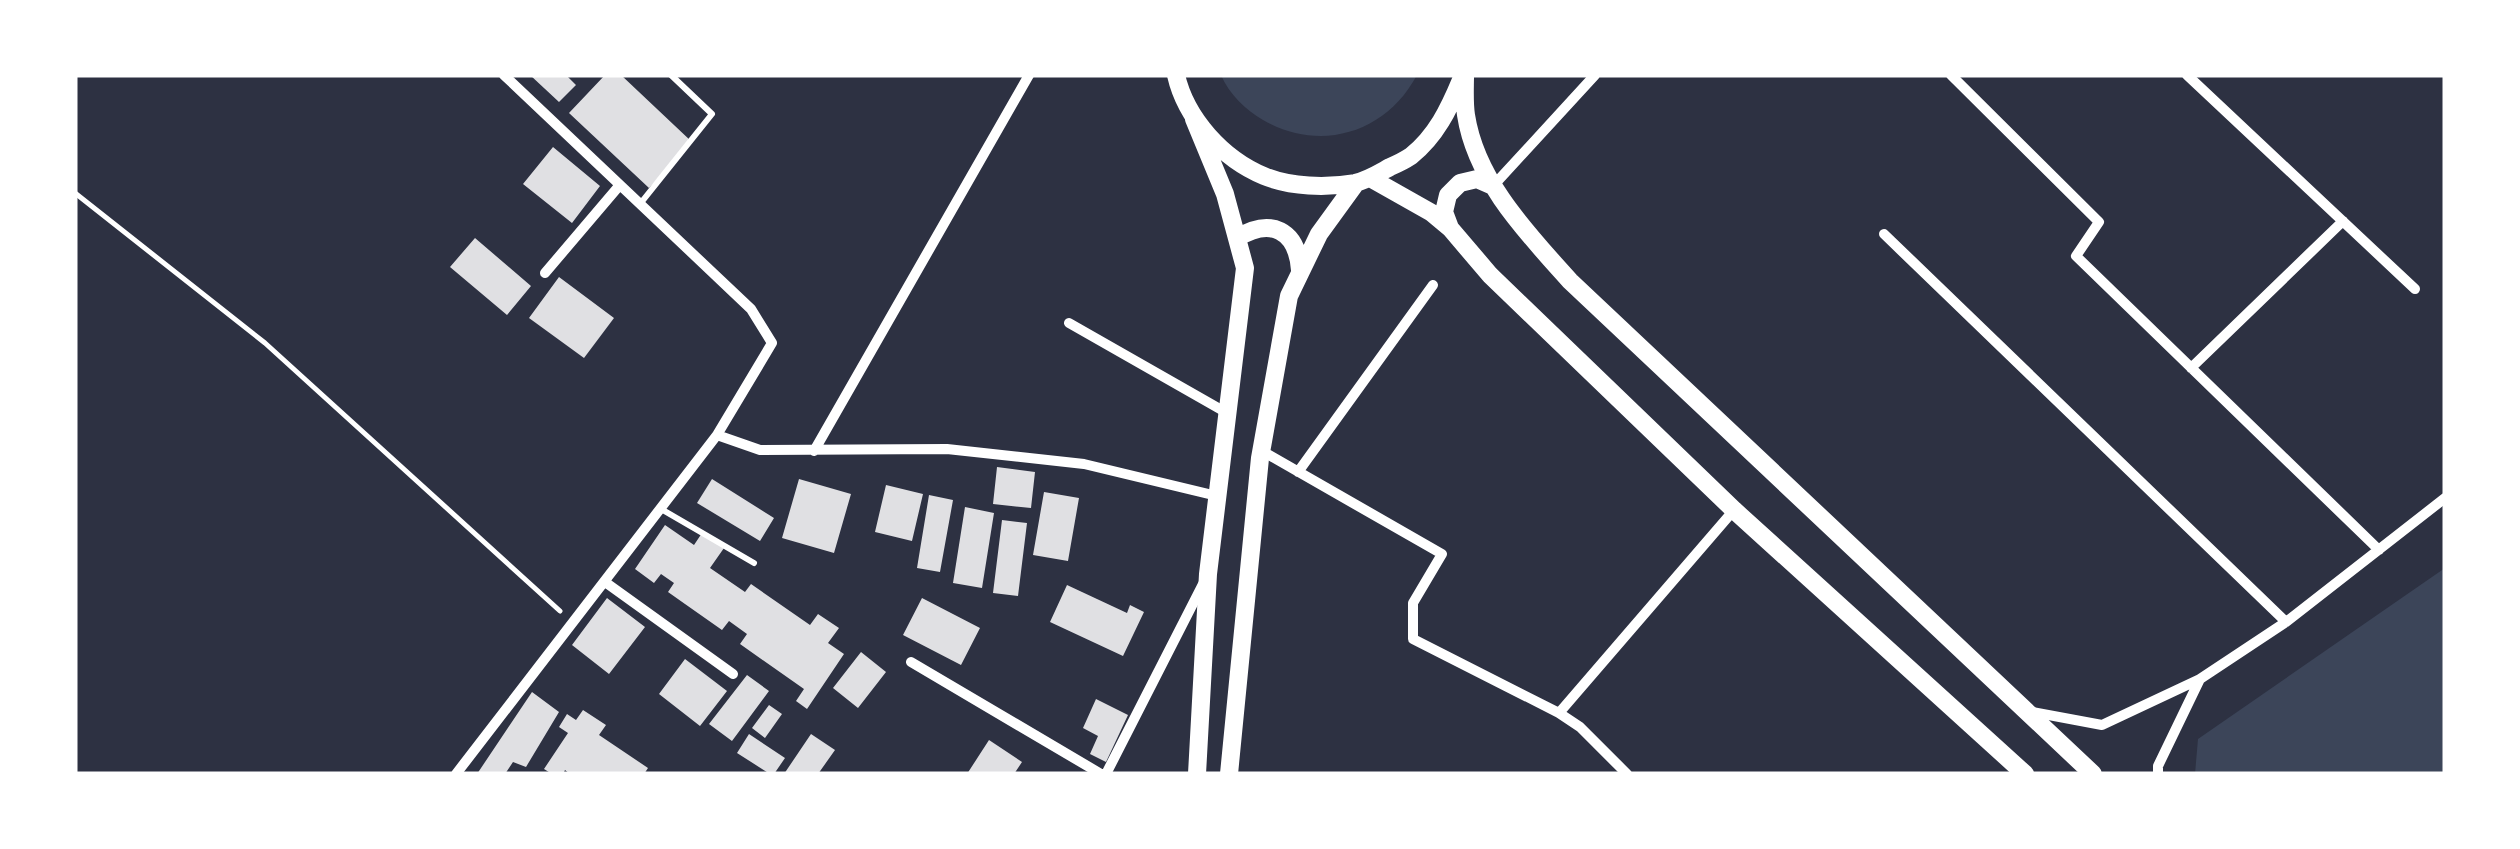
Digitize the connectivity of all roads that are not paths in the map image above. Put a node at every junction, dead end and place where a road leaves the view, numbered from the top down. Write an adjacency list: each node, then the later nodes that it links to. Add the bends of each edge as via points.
1 (504, 75): 11 (street)
2 (671, 75): 13 (lane, via 712,114)
3 (1029, 75): 26 (street)
4 (1176, 75): 9 (main road)
5 (1464, 75): 10 (main road, via 1445,119 1410,156); 12 (main road, via 1466,116)
6 (1596, 75): 12 (street)
7 (1951, 75): 23 (street, via 2100,222 2076,256)
8 (2187, 75): 14 (street)
9 (1194, 118): 10 (main road, via 1225,153 1265,176 1310,186); 17 (main road)
10 (1363, 180): 15 (main road); 18 (main road, via 1319,234)
11 (619, 186): 13 (street); 19 (street)
12 (1493, 186): 15 (main road, via 1460,183 1444,212); 41 (main road, via 1570,282)
13 (639, 205): 25 (street, via 750,309 772,343)
14 (2343, 221): 21 (street); 23 (street)
15 (1450, 228): 32 (main road, via 1490,275)
16 (1884, 234): 37 (street)
17 (1237, 238): 18 (main road, via 1253,228 1288,236 1299,252); 24 (main road, via 1245,268)
18 (1300, 270): 27 (main road, via 1289,296)
19 (545, 274)
20 (1433, 285): 28 (street)
21 (2415, 289)
22 (1068, 324): 24 (street)
23 (2191, 368): 33 (street)
24 (1228, 412): 29 (main road)
25 (717, 436): 26 (street, via 760,450); 31 (street)
26 (814, 450): 29 (street, via 947,449 1084,464)
27 (1262, 450): 28 (street); 46 (main road)
28 (1298, 472): 42 (street, via 1442,554 1414,602 1413,639)
29 (1217, 496): 35 (main road)
30 (2445, 498): 33 (street)
31 (661, 509): 34 (lane); 36 (street)
32 (1734, 510): 42 (street); 48 (main road)
33 (2379, 550): 37 (street)
34 (754, 562)
35 (1208, 574): 44 (street); 45 (main road)
36 (605, 582): 39 (street); 43 (street)
37 (2286, 622): 40 (street)
38 (910, 662): 44 (street)
39 (733, 674)
40 (2200, 680): 41 (street, via 2102,725); 50 (street)
41 (2026, 711): 49 (main road)
42 (1559, 712): 47 (street)
43 (456, 774)
44 (1103, 774)
45 (1198, 774)
46 (1230, 774)
47 (1627, 774)
48 (2024, 774)
49 (2092, 774)
50 (2158, 774)

